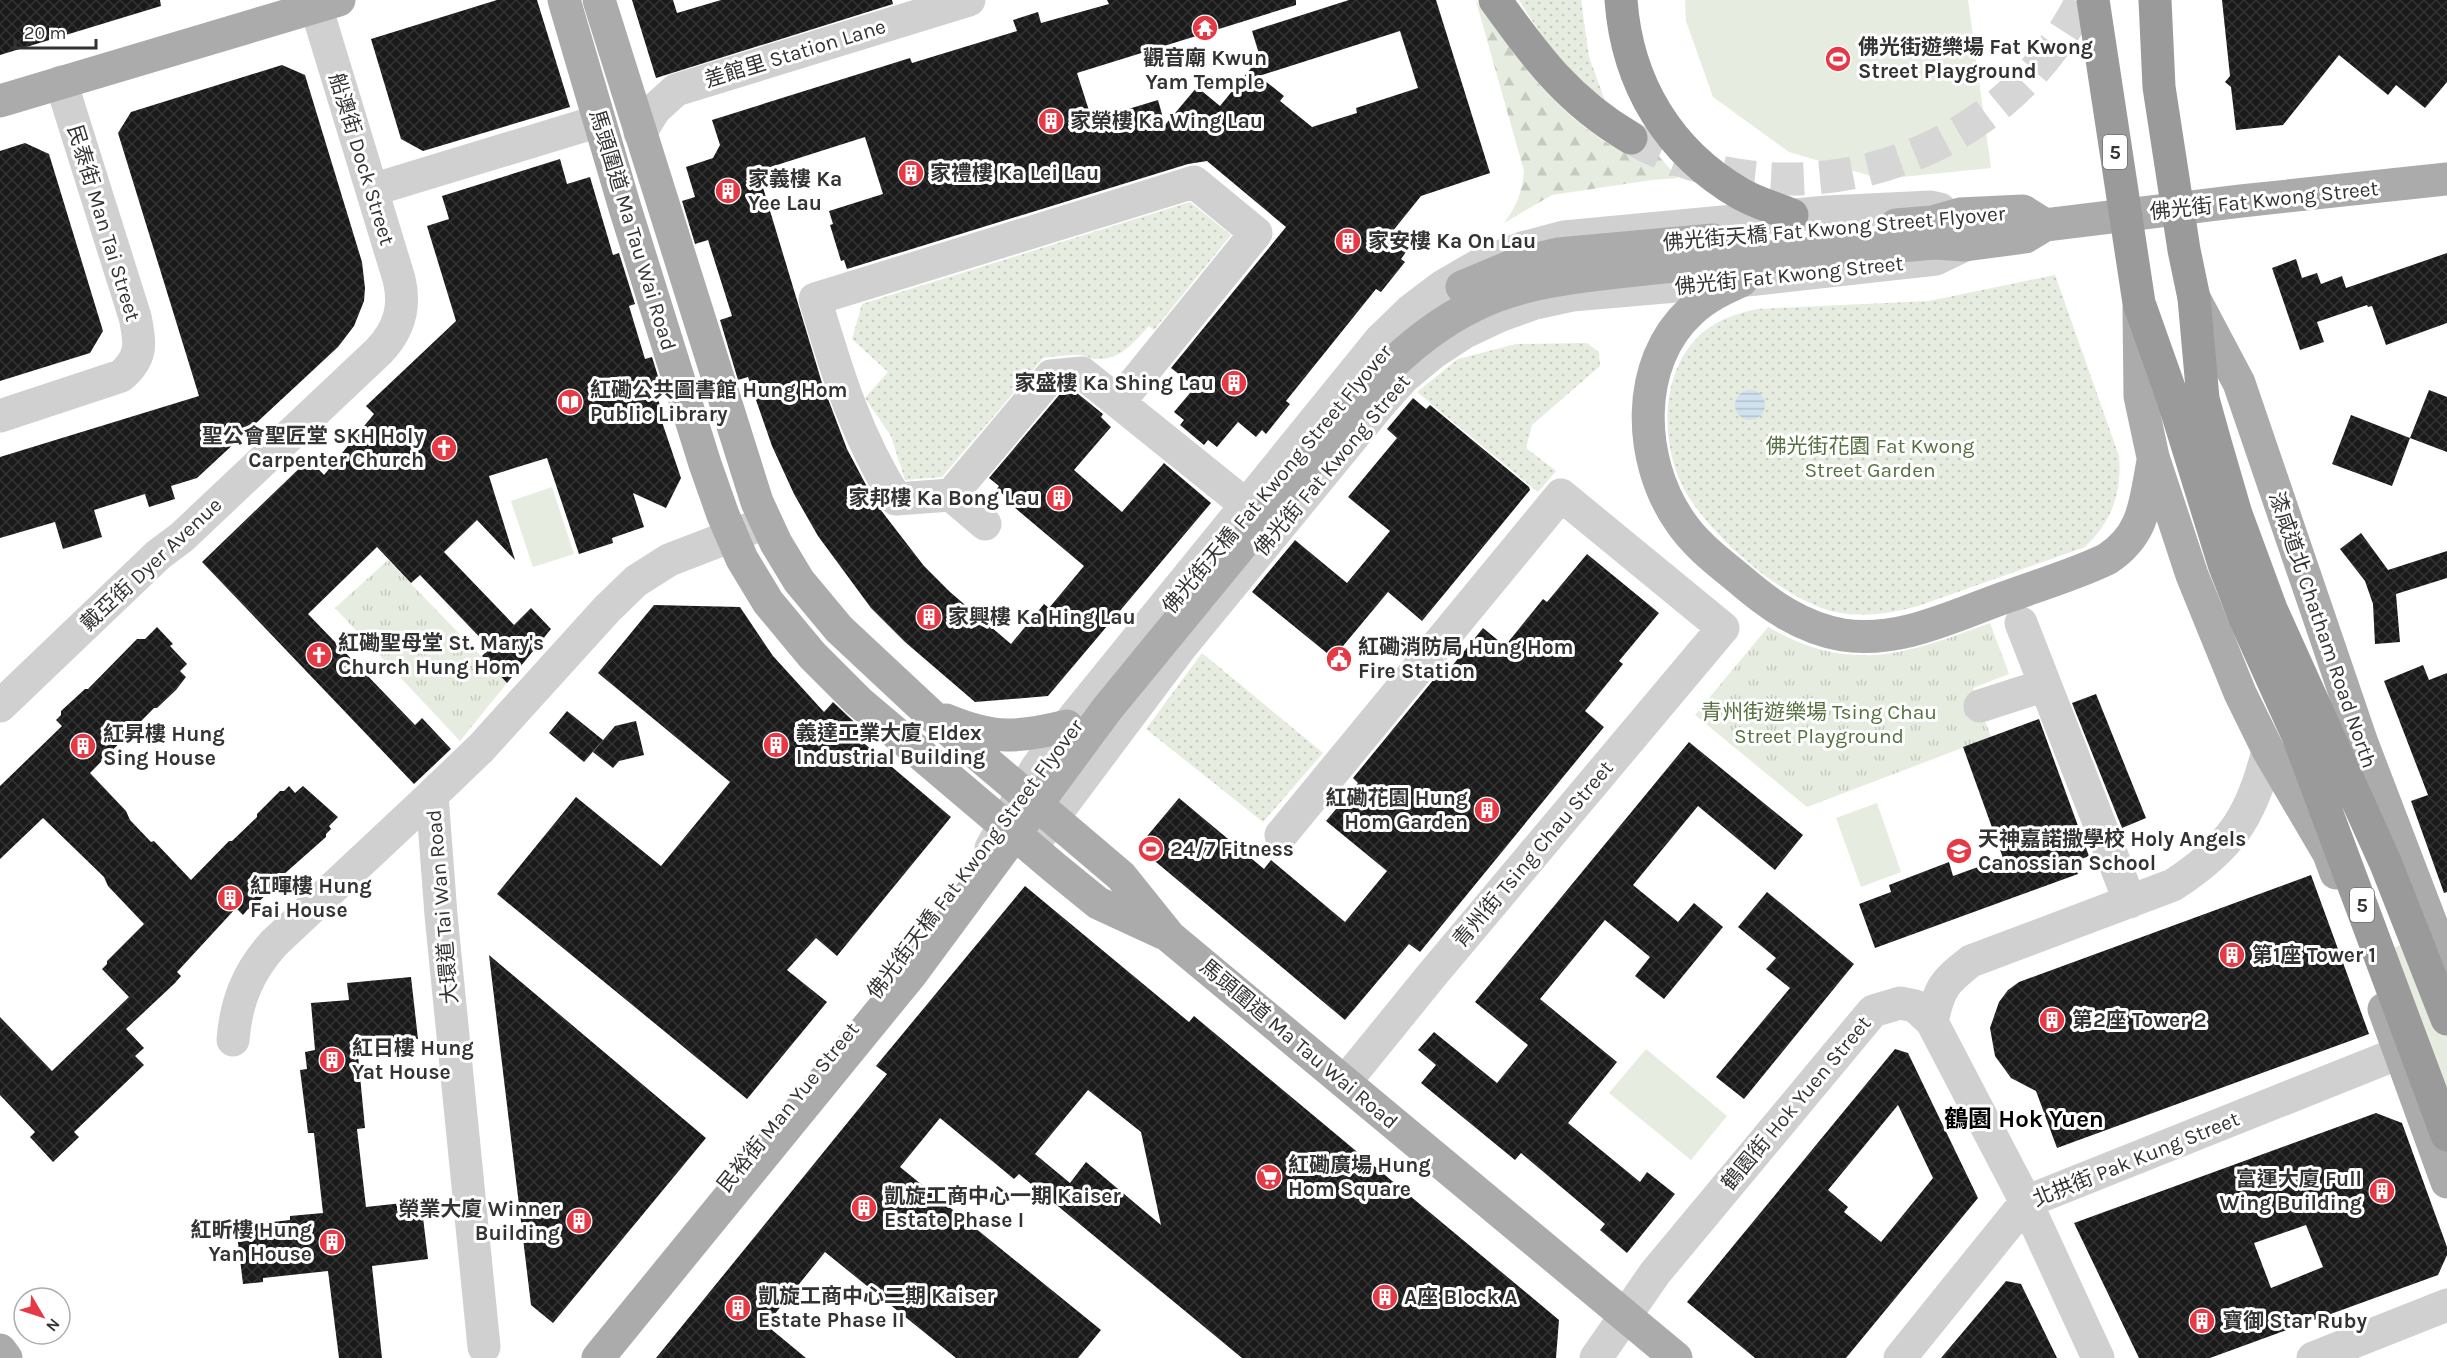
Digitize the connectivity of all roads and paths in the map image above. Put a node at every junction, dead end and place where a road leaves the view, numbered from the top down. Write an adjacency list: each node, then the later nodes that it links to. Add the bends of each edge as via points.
1 (564, 0): 11 (main road, 馬頭圍道 Ma Tau Wai Road)
2 (599, 0): 12 (main road, 馬頭圍道 Ma Tau Wai Road)
3 (969, 0): 12 (street, 差館里 Station Lane, via 676,90 655,109)
4 (1495, 0): 13 (highway, via 1568,93)
5 (1621, 0): 16 (highway, via 1638,81 1677,143 1722,182)
6 (2093, 0): 22 (highway, 5)
7 (2155, 0): 21 (highway, 漆咸道北 Chatham Road North / 5, via 2159,87)
8 (323, 2): 9 (main road); 15 (street, 船澳街 Dock Street)
9 (61, 82): 10 (main road); 25 (street, 民泰街 Man Tai Street, via 135,317 137,356 121,376)
10 (0, 101)
11 (599, 121): 15 (street); 31 (main road, 馬頭圍道 Ma Tau Wai Road)
12 (640, 133): 29 (main road, 馬頭圍道 Ma Tau Wai Road)
13 (1631, 138)
14 (2447, 179): 17 (main road, 佛光街 Fat Kwong Street)
15 (372, 190): 23 (street, 船澳街 Dock Street, via 402,292)
16 (1792, 215): 18 (street, 佛光街 Fat Kwong Street, via 1931,207); 28 (street, 佛光街 Fat Kwong Street, via 1564,237 1481,264 1426,298 1381,339)
17 (2058, 224): 18 (main road, 佛光街天橋 Fat Kwong Street Flyover, via 2023,211)
18 (1962, 229): 19 (main road, 佛光街天橋 Fat Kwong Street Flyover, via 1932,222); 20 (street, 佛光街 Fat Kwong Street, via 1936,260)
19 (1676, 255): 62 (main road, 佛光街天橋 Fat Kwong Street Flyover, via 1558,254 1517,264 1433,304 1371,360 1073,728 900,964); 64 (main road, 佛光街天橋 Fat Kwong Street Flyover, via 1500,295 1436,327 1379,377 1138,670 919,964)
20 (1741, 280): 26 (main road, via 1702,301 1668,341 1649,401 1651,457 1662,489 1690,534 1757,594 1806,624 1853,636 1902,632 2107,560 2136,531); 42 (street, 佛光街 Fat Kwong Street, via 1572,295 1535,303 1465,332 1433,353 1378,405 1249,563 1180,648)
21 (2194, 298): 33 (highway, 漆咸道北 Chatham Road North / 5, via 2203,399); 48 (main road, 漆咸道北 Chatham Road North, via 2239,383 2362,743)
22 (2139, 303): 26 (main road, via 2140,396); 33 (highway, 5, via 2224,564)
23 (400, 318): 35 (street, 戴亞街 Dyer Avenue, via 379,351)
24 (1119, 402): 27 (street, via 1083,373 1051,376); 27 (street, via 1256,232 1194,182 815,299 855,422 896,499); 28 (street)
25 (0, 416)
26 (2153, 457): 39 (main road, via 2214,635)
27 (951, 495): 30 (street)
28 (1251, 509): 38 (street, 佛光街 Fat Kwong Street)
29 (765, 523): 31 (street, 大環道 Tai Wan Road); 37 (main road, 馬頭圍道 Ma Tau Wai Road, via 812,599 869,659)
30 (985, 524)
31 (732, 537): 41 (street, 大環道 Tai Wan Road, via 669,560 621,594 481,748); 43 (main road, 馬頭圍道 Ma Tau Wai Road, via 768,602 812,655 875,716)
32 (2021, 622): 34 (street)
33 (2285, 674): 49 (highway, 5, via 2386,864); 54 (highway, 5, via 2298,736)
34 (2045, 685): 36 (street); 46 (street)
35 (0, 706)
36 (1980, 706)
37 (930, 714): 38 (main road, via 980,733 1004,736); 40 (main road, 馬頭圍道 Ma Tau Wai Road)
38 (1067, 726): 40 (street, 佛光街 Fat Kwong Street)
39 (2268, 750): 46 (street, via 2260,784 2246,814 2226,842 2202,866 2173,885); 52 (main road, via 2329,854)
40 (1022, 792): 42 (main road, 馬頭圍道 Ma Tau Wai Road); 43 (street, 民裕街 Man Yue Street)
41 (432, 795): 51 (street, via 260,959 240,997); 59 (street, 大環道 Tai Wan Road)
42 (1053, 819): 45 (street, 佛光街 Fat Kwong Street); 47 (main road, 馬頭圍道 Ma Tau Wai Road, via 1121,876)
43 (1004, 825): 45 (main road, 馬頭圍道 Ma Tau Wai Road); 63 (street, 民裕街 Man Yue Street, via 975,871 812,1080 602,1333)
44 (1281, 835): 53 (street, 青州街 Tsing Chau Street, via 1562,495 1723,628)
45 (1031, 847): 47 (main road, 馬頭圍道 Ma Tau Wai Road, via 1098,903)
46 (2130, 902): 50 (street, via 1971,961 1951,976 1937,995)
47 (1170, 937): 53 (main road, 馬頭圍道 Ma Tau Wai Road)
48 (2447, 966)
49 (2447, 1019)
50 (1932, 1022): 56 (street); 58 (street, 鶴園街 Hok Yuen Street, via 1915,1006 1900,1004 1873,1011 1661,1266)
51 (233, 1040)
52 (2399, 1053): 55 (main road); 56 (street, 北拱街 Pak Kung Street)
53 (1346, 1082): 58 (main road, 馬頭圍道 Ma Tau Wai Road)
54 (2447, 1135)
55 (2447, 1182)
56 (2026, 1202): 67 (street, 北拱街 Pak Kung Street); 68 (street)
57 (2447, 1305): 69 (street)
58 (1626, 1315): 65 (street, 鶴園街 Hok Yuen Street); 66 (main road, 馬頭圍道 Ma Tau Wai Road)
59 (486, 1337)
60 (0, 1350): 61 (main road)
61 (6, 1358)
62 (573, 1358)
63 (593, 1358)
64 (598, 1358)
65 (1596, 1358)
66 (1676, 1358)
67 (1900, 1358)
68 (2098, 1358)
69 (2313, 1358)

